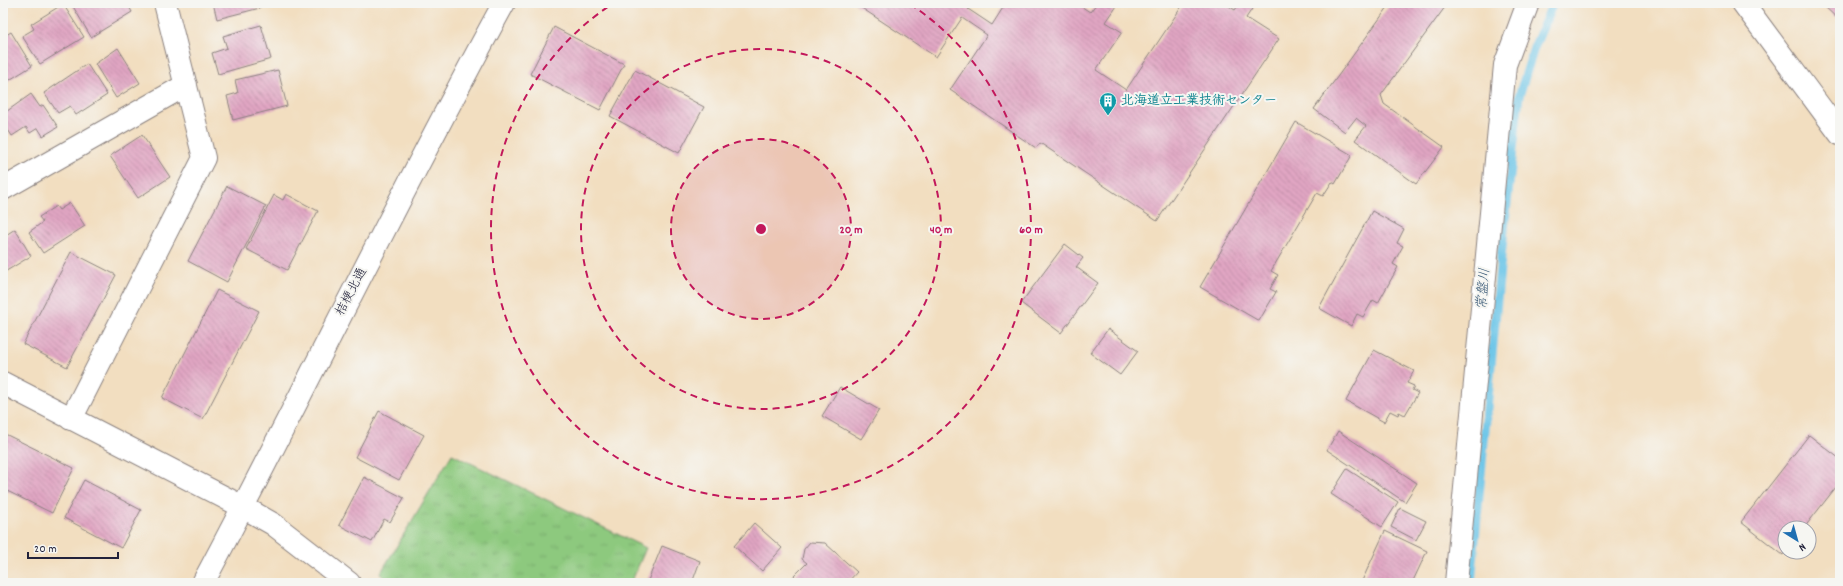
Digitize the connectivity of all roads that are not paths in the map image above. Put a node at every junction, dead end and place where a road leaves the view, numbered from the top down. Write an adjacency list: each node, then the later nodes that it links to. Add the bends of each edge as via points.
1 (165, 3): 5 (street)
2 (504, 3): 10 (street, 桔梗北通, via 348,299)
3 (1528, 3): 13 (street, via 1505,65)
4 (1743, 3): 6 (street)
5 (186, 85): 7 (street); 9 (street, via 204,158)
6 (1840, 134)
7 (3, 188)
8 (3, 383): 9 (street)
9 (71, 419): 10 (street)
10 (243, 507): 11 (street, 桔梗北通); 12 (street, via 273,524)
11 (203, 583)
12 (349, 583)
13 (1456, 583)

